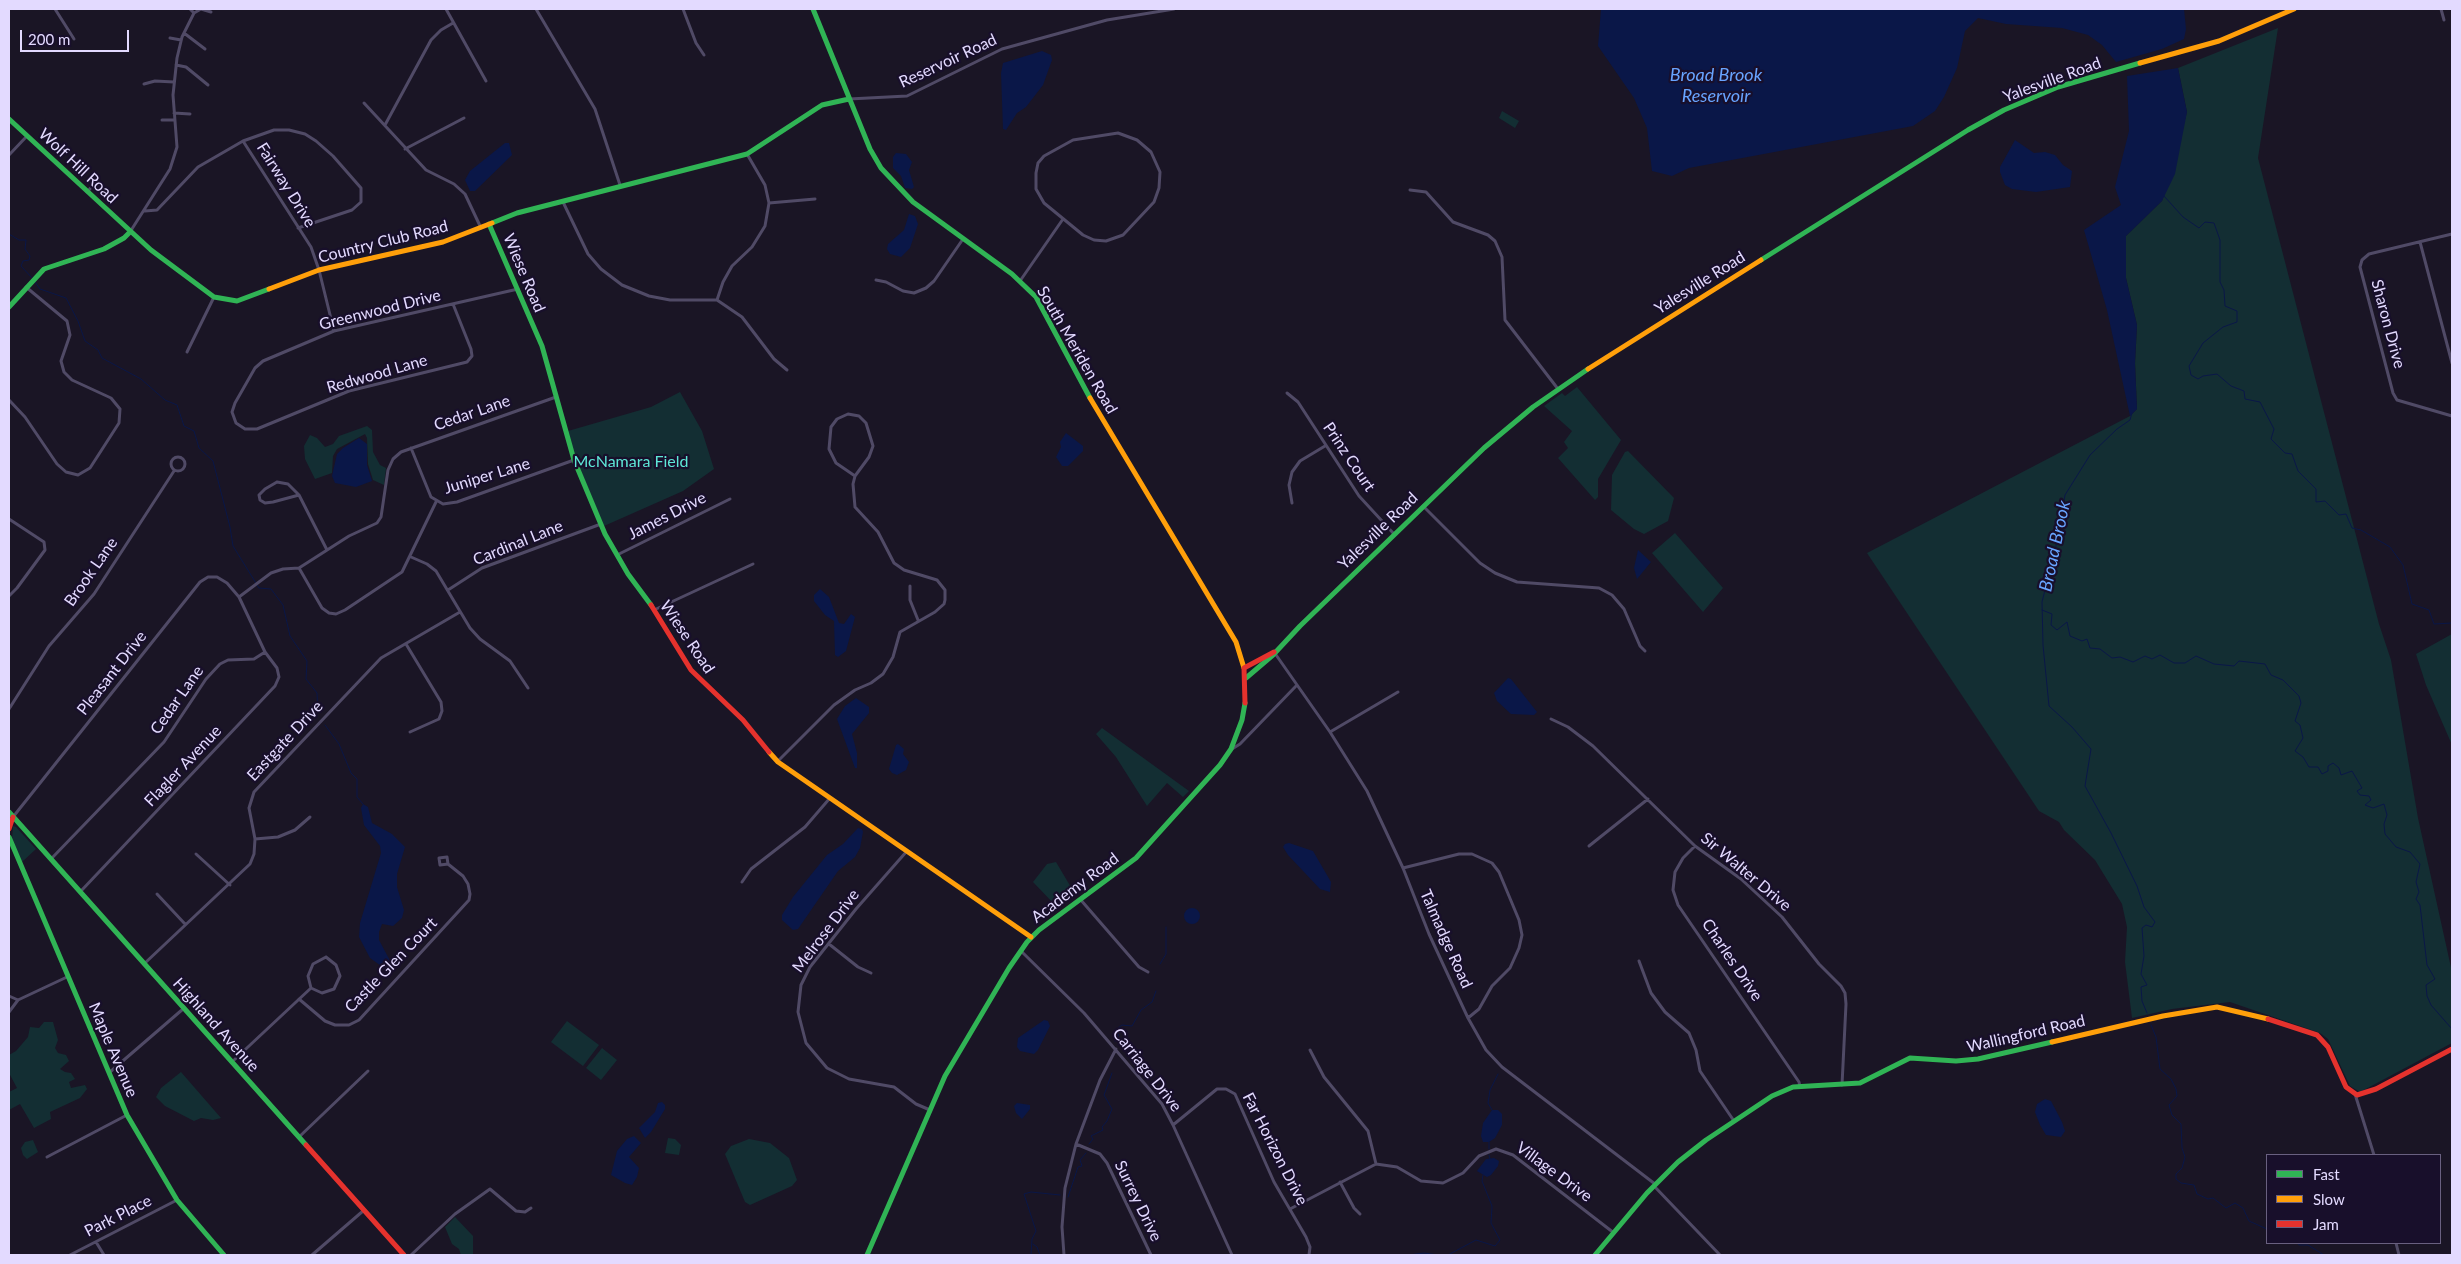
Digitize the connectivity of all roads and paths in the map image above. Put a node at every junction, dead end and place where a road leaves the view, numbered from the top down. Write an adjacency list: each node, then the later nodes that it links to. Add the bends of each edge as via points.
1 (54, 9): 16 (street)
2 (190, 9): 11 (street)
3 (446, 9): 13 (street)
4 (536, 9): 40 (street, via 595,109)
5 (683, 9): 19 (street, via 696,44)
6 (812, 9): 25 (main road, South Meriden Road)
7 (1174, 9): 25 (street, Reservoir Road, via 1107,20 1002,49 908,96)
8 (2294, 9): 68 (main road, Yalesville Road, via 2208,45 2058,87 2004,110 1813,226)
9 (2441, 9): 12 (street)
10 (211, 12): 11 (street, via 201,9)
11 (194, 13): 14 (street)
12 (2444, 20)
13 (453, 23): 21 (street); 33 (street, via 431,40)
14 (184, 33): 17 (street); 18 (street)
15 (170, 38): 17 (street)
16 (74, 39)
17 (181, 40): 20 (street)
18 (205, 50)
19 (704, 55)
20 (176, 65): 22 (street); 24 (street, via 186,67)
21 (486, 81)
22 (174, 82): 23 (street); 27 (street)
23 (144, 84)
24 (208, 85)
25 (849, 99): 37 (main road, Country Club Road, via 822,105); 53 (main road, South Meriden Road, via 870,149 888,176 913,202)
26 (364, 103): 33 (street)
27 (174, 113): 28 (street); 32 (street)
28 (190, 114)
29 (464, 118): 36 (street)
30 (9, 119): 34 (main road, Wolf Hill Road)
31 (162, 120): 32 (street)
32 (174, 120): 46 (street, via 177,147 170,169)
33 (385, 125): 36 (street)
34 (27, 136): 38 (street); 42 (main road, Wolf Hill Road)
35 (243, 141): 46 (street, via 198,167 157,210); 49 (street, Fairway Drive); 49 (street, via 274,130 305,134 333,156 361,188 361,202 352,210)
36 (405, 149): 50 (street, via 426,170 454,184 465,194)
37 (747, 154): 40 (main road, Country Club Road); 45 (street, via 765,185)
38 (9, 155)
39 (95, 183): 42 (street)
40 (620, 185): 44 (main road, Country Club Road)
41 (1410, 190): 68 (street, via 1426,192 1454,222 1488,235 1495,242 1502,257 1505,320)
42 (88, 192): 51 (main road, Wolf Hill Road)
43 (815, 199): 45 (street)
44 (563, 202): 48 (main road, Country Club Road, via 517,213); 61 (street, via 588,254 622,285 670,300)
45 (769, 203): 61 (street, via 765,226 752,247 732,266)
46 (145, 211): 51 (street)
47 (1063, 219): 47 (street, via 1094,240 1106,241 1123,235 1154,202 1159,188 1160,172 1151,152 1137,140 1118,133 1073,140 1044,156 1037,168 1036,189 1044,203); 57 (street)
48 (489, 224): 50 (main road, Country Club Road); 59 (main road, Wiese Road)
49 (298, 228): 55 (street, Fairway Drive, via 311,247)
50 (481, 228): 55 (main road, Country Club Road, via 444,242)
51 (130, 232): 58 (main road, via 104,249 53,265); 60 (main road, Country Club Road)
52 (2452, 234): 54 (street, Sharon Drive)
53 (963, 239): 56 (street, via 926,288 914,293); 57 (main road, South Meriden Road)
54 (2420, 242): 66 (street); 72 (street, Sharon Drive, via 2369,254 2360,267 2397,400)
55 (319, 270): 60 (main road, Country Club Road, via 237,301); 64 (street, Fairway Drive)
56 (876, 280)
57 (1020, 281): 103 (main road, South Meriden Road, via 1040,302 1081,383 1236,642)
58 (28, 285): 63 (main road); 71 (street, via 67,321 70,335 61,361 64,372 72,380 111,398 120,409 119,422 90,468 78,474 66,472)
59 (518, 289): 62 (street, Greenwood Drive); 70 (main road, Wiese Road, via 542,346)
60 (214, 297): 65 (street)
61 (717, 300): 67 (street, via 742,317 774,359)
62 (453, 304): 64 (street, Greenwood Drive); 73 (street, Redwood Lane, via 471,348 472,356 467,362 349,391 257,429 245,429)
63 (9, 307)
64 (334, 331): 73 (street, Greenwood Drive, via 263,361 255,368 235,403 232,412)
65 (186, 352)
66 (2452, 363)
67 (787, 370)
68 (1558, 389): 83 (main road, Yalesville Road, via 1498,435)
69 (1287, 393): 74 (street, Prinz Court, via 1298,402)
70 (556, 397): 75 (street, Cedar Lane); 76 (main road, Wiese Road)
71 (9, 400)
72 (2452, 416)
73 (236, 423)
74 (1325, 446): 82 (street, via 1300,461 1292,472 1289,485); 86 (street, Prinz Court, via 1359,496)
75 (411, 448): 81 (street, Juniper Lane); 87 (street, Cedar Lane, via 393,459 388,470 381,517 376,523)
76 (574, 460): 81 (street, Juniper Lane, via 457,502); 85 (main road, Wiese Road)
77 (174, 471): 77 (street, Brook Lane, via 184,468 185,461 181,457 171,462); 108 (street, Brook Lane, via 94,594 49,646)
78 (856, 476): 78 (street, via 873,446 866,423 859,416 848,414 837,419 831,427 830,449 836,463); 98 (street, via 852,490 855,507 878,532 894,563 904,570 936,580 945,590 941,609)
79 (299, 495): 79 (street, via 288,484 278,482 259,495 265,503); 87 (street)
80 (730, 498): 88 (street, James Drive)
81 (436, 502): 89 (street)
82 (1292, 503)
83 (1423, 505): 86 (main road, Yalesville Road); 100 (street, via 1495,574 1517,582 1599,588 1612,595 1624,609)
84 (9, 518): 94 (street, via 44,542 45,550)
85 (601, 524): 88 (main road, Wiese Road); 93 (street, Cardinal Lane, via 482,568)
86 (1394, 534): 102 (main road, Yalesville Road)
87 (327, 550): 91 (street, Cedar Lane)
88 (616, 555): 96 (main road, Wiese Road)
89 (411, 557): 91 (street, via 402,572 336,614 322,608); 93 (street, via 436,571)
90 (754, 564): 96 (street)
91 (299, 568): 95 (street, Cedar Lane, via 271,573)
92 (910, 586): 98 (street, via 910,600)
93 (448, 590): 97 (street)
94 (9, 596)
95 (239, 597): 101 (street); 116 (street, Pleasant Drive, via 227,582 217,577 208,577 200,582)
96 (654, 610): 113 (main road, Wiese Road, via 691,670 743,720)
97 (460, 612): 99 (street, Eastgate Drive); 106 (street, via 480,639 510,661)
98 (918, 620): 113 (street, via 900,632 884,674 846,695)
99 (406, 644): 110 (street, via 441,702 442,711 439,719); 120 (street, Eastgate Drive, via 370,668 254,792 249,808)
100 (1645, 651)
101 (265, 652): 125 (street, Cedar Lane, via 254,659 228,660 220,664 206,678 164,742); 130 (street, Flagler Avenue, via 277,668 279,677 275,686)
102 (1274, 652): 103 (main road, Yalesville Road); 104 (main road, Yalesville Road); 105 (street, Talmadge Road)
103 (1244, 668): 104 (main road, South Meriden Road)
104 (1246, 678): 112 (main road, South Meriden Road, via 1244,710)
105 (1297, 684): 111 (street, Talmadge Road); 112 (street, Academy Road, via 1240,744)
106 (528, 688)
107 (1398, 692): 111 (street)
108 (9, 709)
109 (1551, 719): 115 (street, Sir Walter Drive, via 1568,726 1593,746)
110 (410, 732)
111 (1330, 732): 127 (street, Talmadge Road, via 1367,791)
112 (1231, 749): 132 (main road, Academy Road, via 1140,854)
113 (778, 762): 114 (main road, Wiese Road)
114 (830, 798): 123 (main road, Wiese Road); 128 (street, via 805,827 750,869)
115 (1648, 799): 121 (street); 122 (street, Sir Walter Drive)
116 (10, 816): 118 (main road); 125 (main road, Highland Avenue)
117 (310, 817): 120 (street, via 295,830 278,837)
118 (9, 829)
119 (9, 837): 141 (main road, Maple Avenue)
120 (255, 839): 129 (street, Eastgate Drive, via 250,864)
121 (1589, 846)
122 (1695, 846): 155 (street, Sir Walter Drive, via 1741,879 1782,917 1846,993); 156 (street, Charles Drive, via 1675,872 1673,890 1678,904)
123 (908, 851): 134 (main road, Wiese Road); 135 (street, Melrose Drive)
124 (196, 854): 129 (street)
125 (50, 859): 130 (main road, Highland Avenue)
126 (448, 864): 144 (street, Castle Glen Court, via 468,884 469,900 359,1020 349,1025 335,1025 325,1021)
127 (1404, 868): 148 (street, Talmadge Road, via 1417,907); 148 (street, via 1459,854 1472,854 1492,863 1499,872 1522,935 1510,968 1492,986 1480,1009)
128 (742, 882)
129 (230, 885): 133 (street, Eastgate Drive)
130 (81, 891): 138 (main road, Highland Avenue)
131 (157, 894): 133 (street)
132 (1080, 899): 134 (main road, Academy Road); 139 (street, via 1139,967)
133 (185, 924): 138 (street, Eastgate Drive)
134 (1032, 937): 136 (main road, Academy Road)
135 (829, 944): 140 (street, via 858,968); 158 (street, Melrose Drive, via 805,976 798,997 800,1025 808,1047 822,1064 840,1076 894,1087)
136 (1021, 951): 149 (street, Carriage Drive); 158 (main road, Academy Road, via 959,1050)
137 (1639, 961): 160 (street, via 1651,993 1665,1012 1689,1033 1700,1071)
138 (145, 963): 146 (main road, Highland Avenue)
139 (1148, 972)
140 (871, 973)
141 (68, 976): 145 (street); 154 (main road, Maple Avenue)
142 (311, 988): 142 (street, via 322,994 338,984 339,971 334,962 326,957 318,959 309,970); 144 (street)
143 (9, 996): 145 (street)
144 (299, 999): 152 (street)
145 (18, 1000): 147 (street)
146 (183, 1009): 152 (main road, Highland Avenue); 154 (street)
147 (9, 1012)
148 (1468, 1018): 168 (street, Talmadge Road, via 1486,1050 1502,1067)
149 (1116, 1049): 161 (street, Carriage Drive, via 1162,1104); 163 (street, via 1100,1080)
150 (2452, 1049): 157 (main road, via 2370,1092)
151 (1310, 1050): 166 (street, via 1324,1077 1368,1131)
152 (233, 1061): 162 (main road, Highland Avenue)
153 (368, 1071): 162 (street)
154 (110, 1072): 159 (main road, Maple Avenue)
155 (1842, 1085): 156 (main road, Wallingford Road); 157 (main road, Wallingford Road, via 1870,1079 1910,1058 1978,1059 2163,1016 2217,1007 2317,1035 2328,1047 2344,1082)
156 (1800, 1087): 160 (main road, Wallingford Road, via 1778,1092)
157 (2355, 1094): 164 (street)
158 (930, 1110): 182 (main road, Academy Road)
159 (127, 1115): 165 (street); 169 (main road, Maple Avenue)
160 (1734, 1121): 168 (main road, Wallingford Road, via 1691,1150)
161 (1174, 1125): 171 (street, Far Horizon Drive, via 1217,1089 1226,1089 1234,1094 1274,1182); 185 (street, Carriage Drive)
162 (299, 1138): 172 (main road, Highland Avenue)
163 (1076, 1144): 183 (street, via 1065,1188); 184 (street, Surrey Drive, via 1100,1154 1107,1163)
164 (2374, 1154)
165 (47, 1157)
166 (1376, 1164): 167 (street); 174 (street, Village Drive, via 1398,1167 1421,1181 1443,1183 1463,1173 1479,1156 1496,1149 1513,1155)
167 (1340, 1182): 171 (street); 173 (street)
168 (1654, 1185): 174 (main road, Wallingford Road); 188 (street, Talmadge Road)
169 (177, 1200): 175 (street, Park Place); 178 (main road, Maple Avenue)
170 (531, 1208): 181 (street, via 516,1212 490,1189 455,1214)
171 (1290, 1209): 186 (street, Far Horizon Drive, via 1306,1237)
172 (364, 1211): 179 (street); 180 (main road, Highland Avenue)
173 (1360, 1214)
174 (1614, 1233): 187 (main road, Wallingford Road)
175 (96, 1242): 176 (street, Park Place); 177 (street)
176 (70, 1255)
177 (104, 1255)
178 (224, 1255)
179 (312, 1255)
180 (404, 1255)
181 (411, 1255)
182 (867, 1255)
183 (1064, 1255)
184 (1151, 1255)
185 (1232, 1255)
186 (1309, 1255)
187 (1595, 1255)
188 (1720, 1255)

